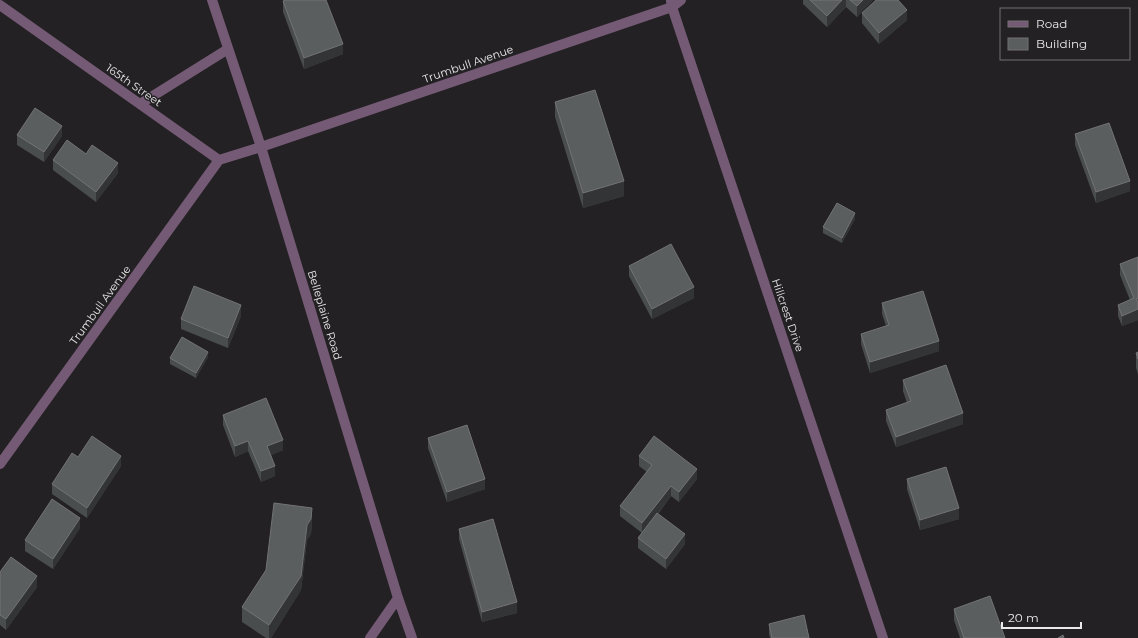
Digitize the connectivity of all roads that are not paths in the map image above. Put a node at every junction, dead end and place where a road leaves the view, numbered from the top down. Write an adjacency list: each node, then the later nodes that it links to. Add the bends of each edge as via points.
1 (212, 0): 5 (street, Belleplaine Road)
2 (681, 0): 3 (street, Trumbull Avenue)
3 (671, 4): 7 (street, Trumbull Avenue); 13 (street, Hillcrest Drive)
4 (0, 5): 6 (street, 165th Street)
5 (228, 49): 6 (street); 7 (street, Belleplaine Road)
6 (140, 104): 8 (street, 165th Street)
7 (261, 147): 8 (street); 10 (street, Belleplaine Road)
8 (219, 160): 9 (street, Trumbull Avenue)
9 (0, 464)
10 (398, 598): 11 (street); 12 (street, Belleplaine Road)
11 (370, 638)
12 (412, 638)
13 (883, 638)

